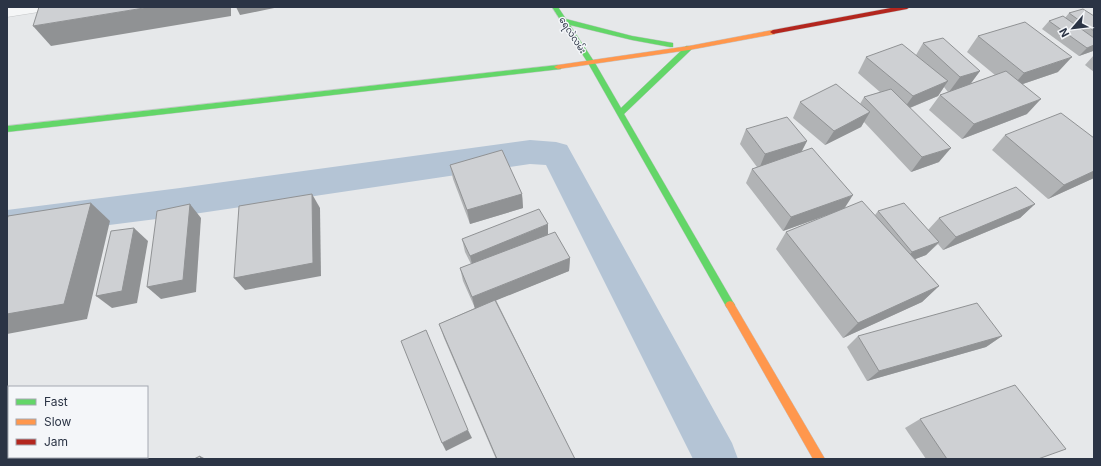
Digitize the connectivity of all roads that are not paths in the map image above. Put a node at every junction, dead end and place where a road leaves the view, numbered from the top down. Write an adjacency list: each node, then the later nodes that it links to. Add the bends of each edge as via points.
1 (39, 7): 4 (street)
2 (555, 7): 5 (main road, ရေလဲလမ်း)
3 (908, 7): 6 (main road)
4 (7, 12)
5 (564, 21): 6 (main road, via 632,38); 7 (main road, ရေလဲလမ်း)
6 (689, 48): 7 (main road); 8 (main road)
7 (591, 63): 8 (main road, ရေလဲလမ်း); 9 (main road)
8 (620, 113): 10 (main road, ရေလဲလမ်း)
9 (7, 129)
10 (819, 459)

